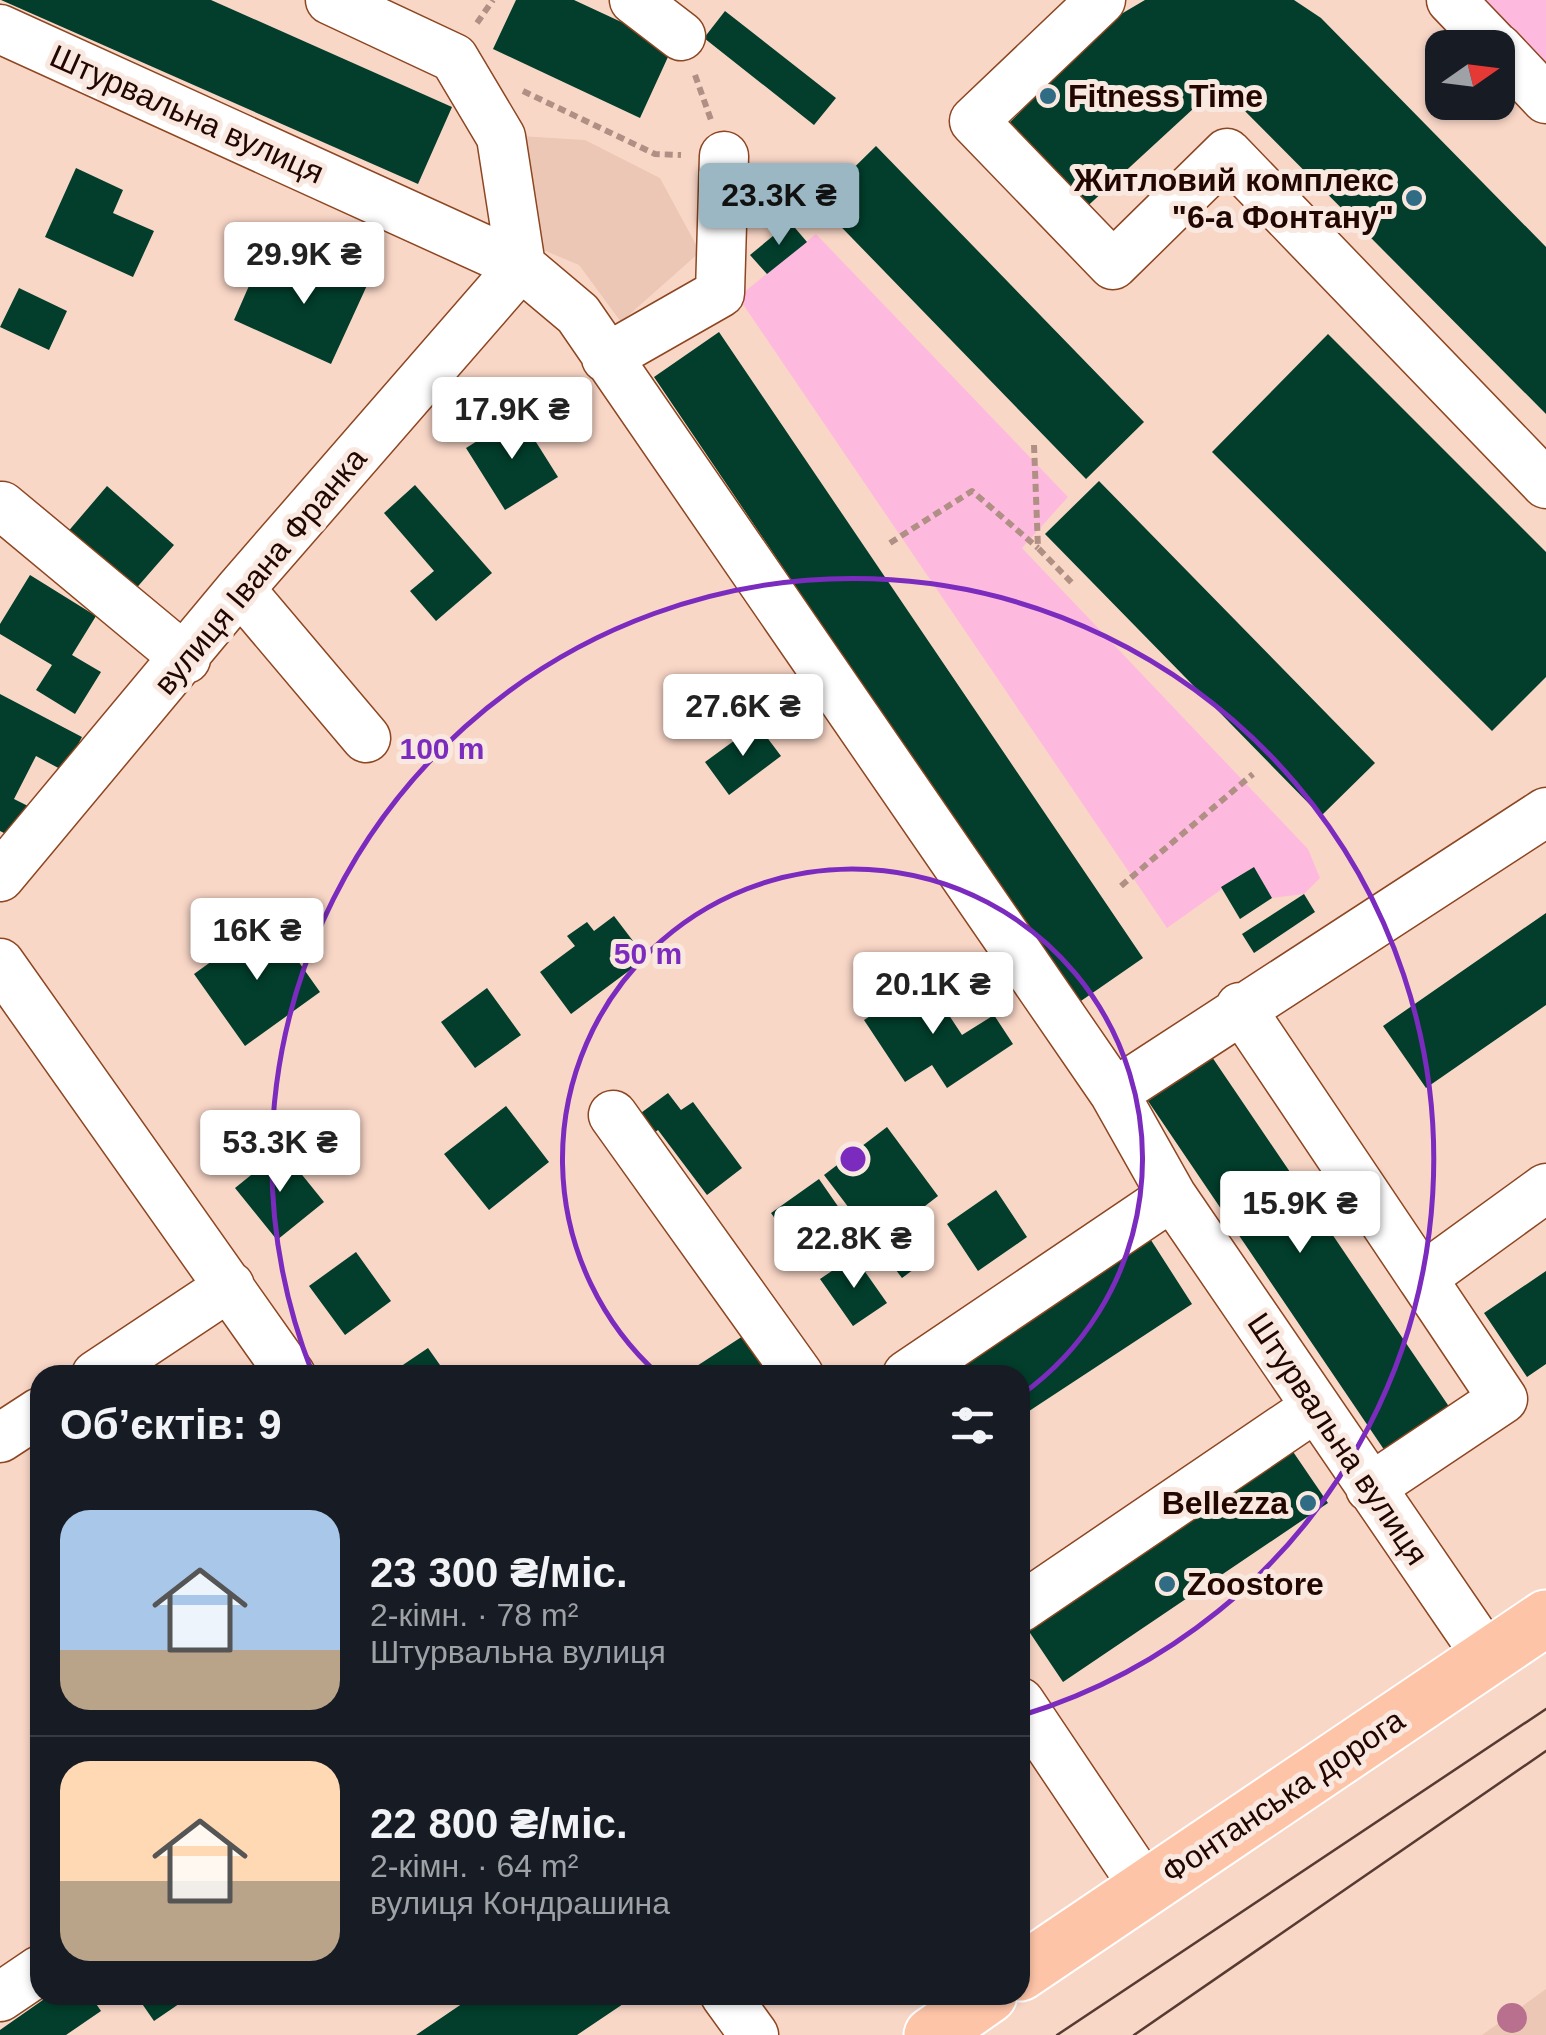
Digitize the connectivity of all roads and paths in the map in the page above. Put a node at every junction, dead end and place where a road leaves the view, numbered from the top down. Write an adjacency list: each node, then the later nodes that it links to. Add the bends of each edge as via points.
1 (330, 0): 12 (street, via 454,58 501,137)
2 (634, 0): 7 (street)
3 (1101, 0): 15 (street, via 974,121 1114,265 1226,153)
4 (1451, 0): 6 (street)
5 (0, 30): 12 (street, Штурвальна вулиця)
6 (1480, 30)
7 (681, 36): 11 (path)
8 (1515, 67): 10 (street)
9 (521, 90): 11 (path, via 655,154)
10 (1546, 99)
11 (724, 156): 13 (street, via 720,292)
12 (521, 266): 13 (street, Штурвальна вулиця, via 578,314); 20 (street, вулиця Івана Франка)
13 (606, 358): 29 (street, Штурвальна вулиця)
14 (1034, 445): 18 (path)
15 (1546, 484)
16 (2, 506): 21 (street)
17 (890, 543): 18 (path, via 972,491)
18 (1038, 548): 19 (path)
19 (1072, 584)
20 (240, 590): 21 (street, вулиця Івана Франка); 22 (street)
21 (186, 658): 25 (street, вулиця Івана Франка)
22 (366, 738)
23 (1253, 774): 26 (path)
24 (1546, 812): 28 (street)
25 (0, 877)
26 (1121, 886)
27 (0, 963): 34 (street)
28 (1240, 1007): 29 (street); 33 (street)
29 (1114, 1093): 32 (street, Штурвальна вулиця)
30 (614, 1114): 37 (street)
31 (1546, 1188): 33 (street)
32 (1172, 1196): 38 (street); 39 (street, Штурвальна вулиця)
33 (1422, 1278): 42 (street, via 1502,1398)
34 (230, 1286): 35 (street); 36 (street)
35 (111, 1365)
36 (283, 1365)
37 (791, 1365)
38 (922, 1365)
39 (1316, 1407): 42 (street, Штурвальна вулиця); 43 (street)
40 (30, 1418): 41 (street)
41 (0, 1438)
42 (1370, 1488): 45 (street, Штурвальна вулиця)
43 (1030, 1601)
44 (1546, 1618): 45 (main road, Фонтанська дорога)
45 (1488, 1658): 47 (main road, Фонтанська дорога)
46 (1030, 1717): 47 (street)
47 (1145, 1888): 48 (main road, Фонтанська дорога)
48 (1030, 1966)
49 (30, 1977): 50 (street)
50 (0, 1998)
51 (732, 2005): 53 (street)
52 (975, 2005): 54 (main road)
53 (754, 2035)
54 (932, 2035)

